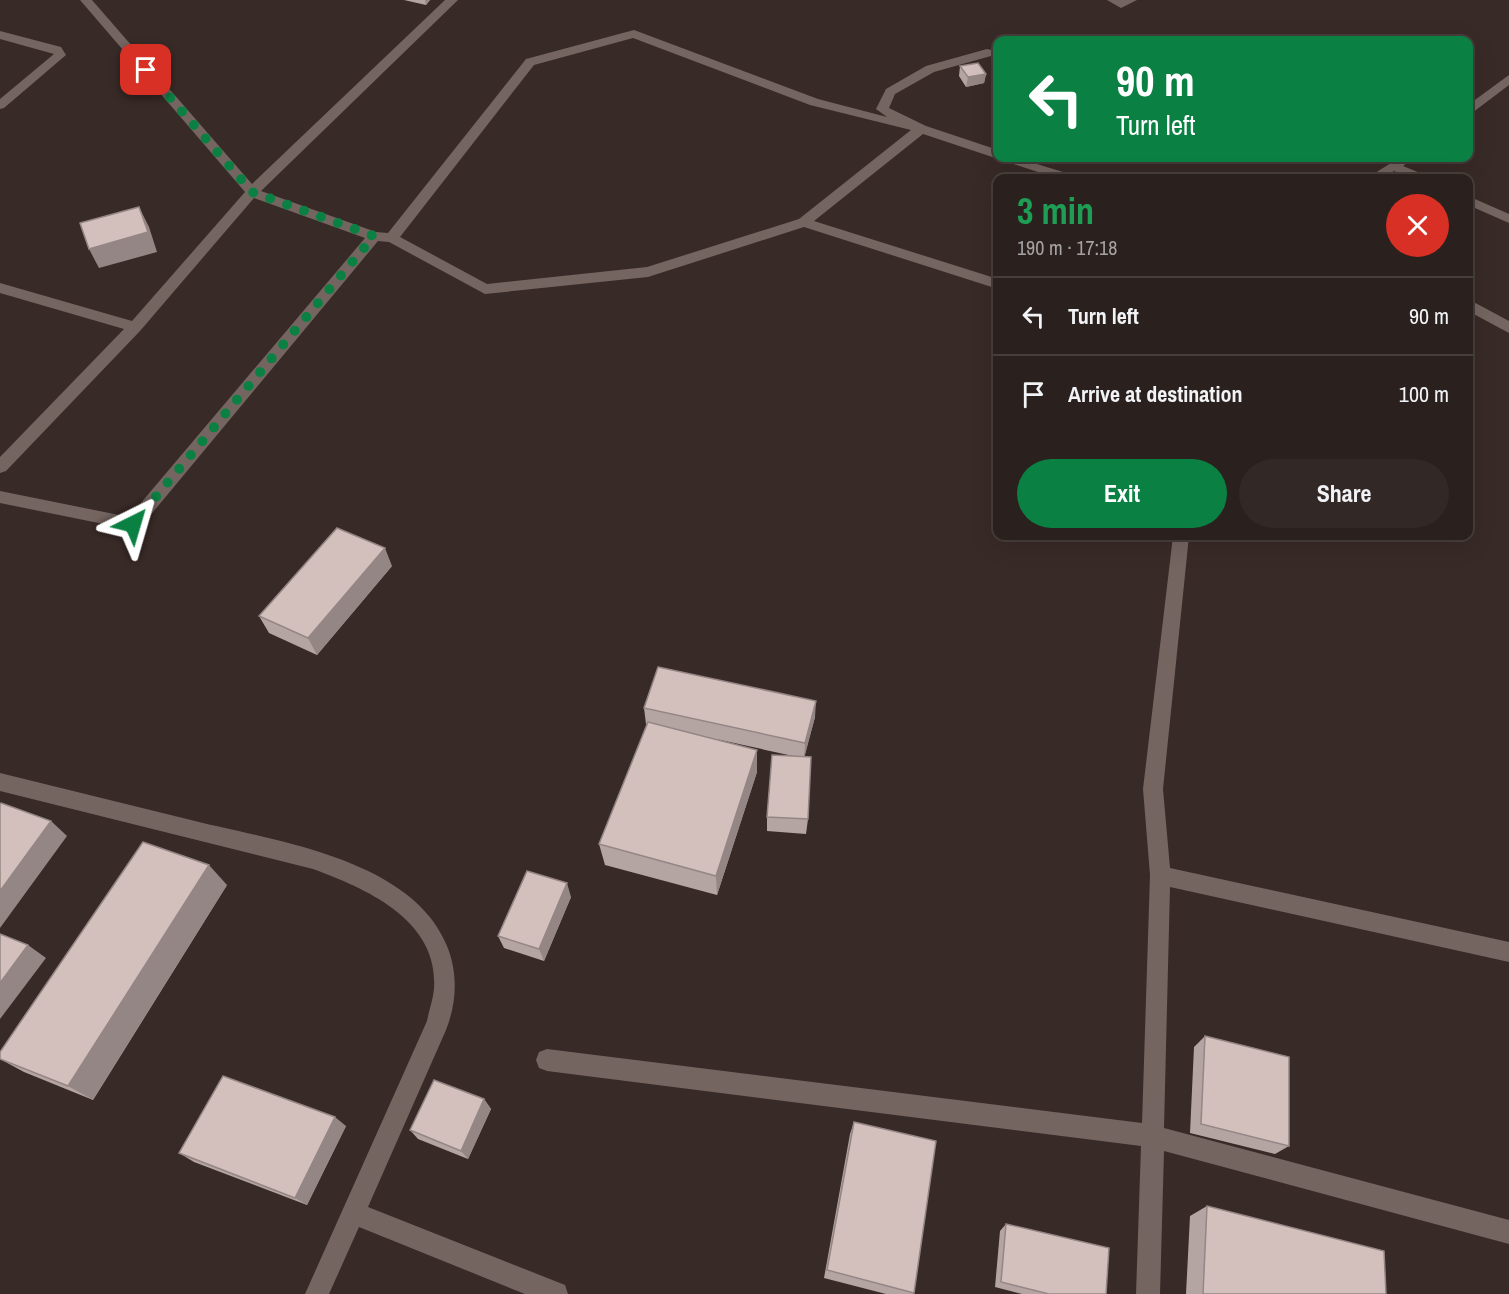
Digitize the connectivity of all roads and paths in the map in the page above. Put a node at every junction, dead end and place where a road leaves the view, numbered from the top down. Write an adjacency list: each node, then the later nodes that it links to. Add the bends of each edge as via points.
1 (86, 0): 18 (street)
2 (452, 0): 18 (street)
3 (1113, 0): 4 (street, via 1121,5)
4 (1131, 0)
5 (0, 35): 8 (street, via 57,50 60,55)
6 (987, 53): 10 (street, via 930,69 890,92 882,109)
7 (1509, 79): 9 (street)
8 (0, 105)
9 (1473, 108)
10 (921, 129): 11 (street); 21 (street); 23 (street, via 814,102 634,34 530,62)
11 (993, 153)
12 (1018, 162): 15 (street)
13 (1402, 162): 14 (street)
14 (1395, 167): 16 (street); 17 (street)
15 (1055, 174)
16 (1382, 174)
17 (1411, 174)
18 (252, 192): 22 (street); 27 (street)
19 (1473, 202): 20 (street)
20 (1509, 219)
21 (804, 222): 23 (street, via 648,272 485,289); 24 (street)
22 (374, 236): 23 (street); 30 (street, via 133,524)
23 (392, 238)
24 (993, 282)
25 (0, 288): 27 (street)
26 (1473, 307): 28 (street)
27 (135, 327): 29 (street)
28 (1509, 328)
29 (0, 467)
30 (0, 497)
31 (1181, 540): 33 (street, via 1153,789)
32 (0, 782): 37 (street, via 313,860 391,893 421,918 442,953 445,987 438,1022)
33 (1160, 875): 34 (street); 36 (street)
34 (1509, 952)
35 (547, 1060): 36 (street)
36 (1152, 1137): 38 (street); 41 (street)
37 (353, 1213): 39 (street); 40 (street)
38 (1509, 1232)
39 (317, 1294)
40 (556, 1294)
41 (1148, 1294)

